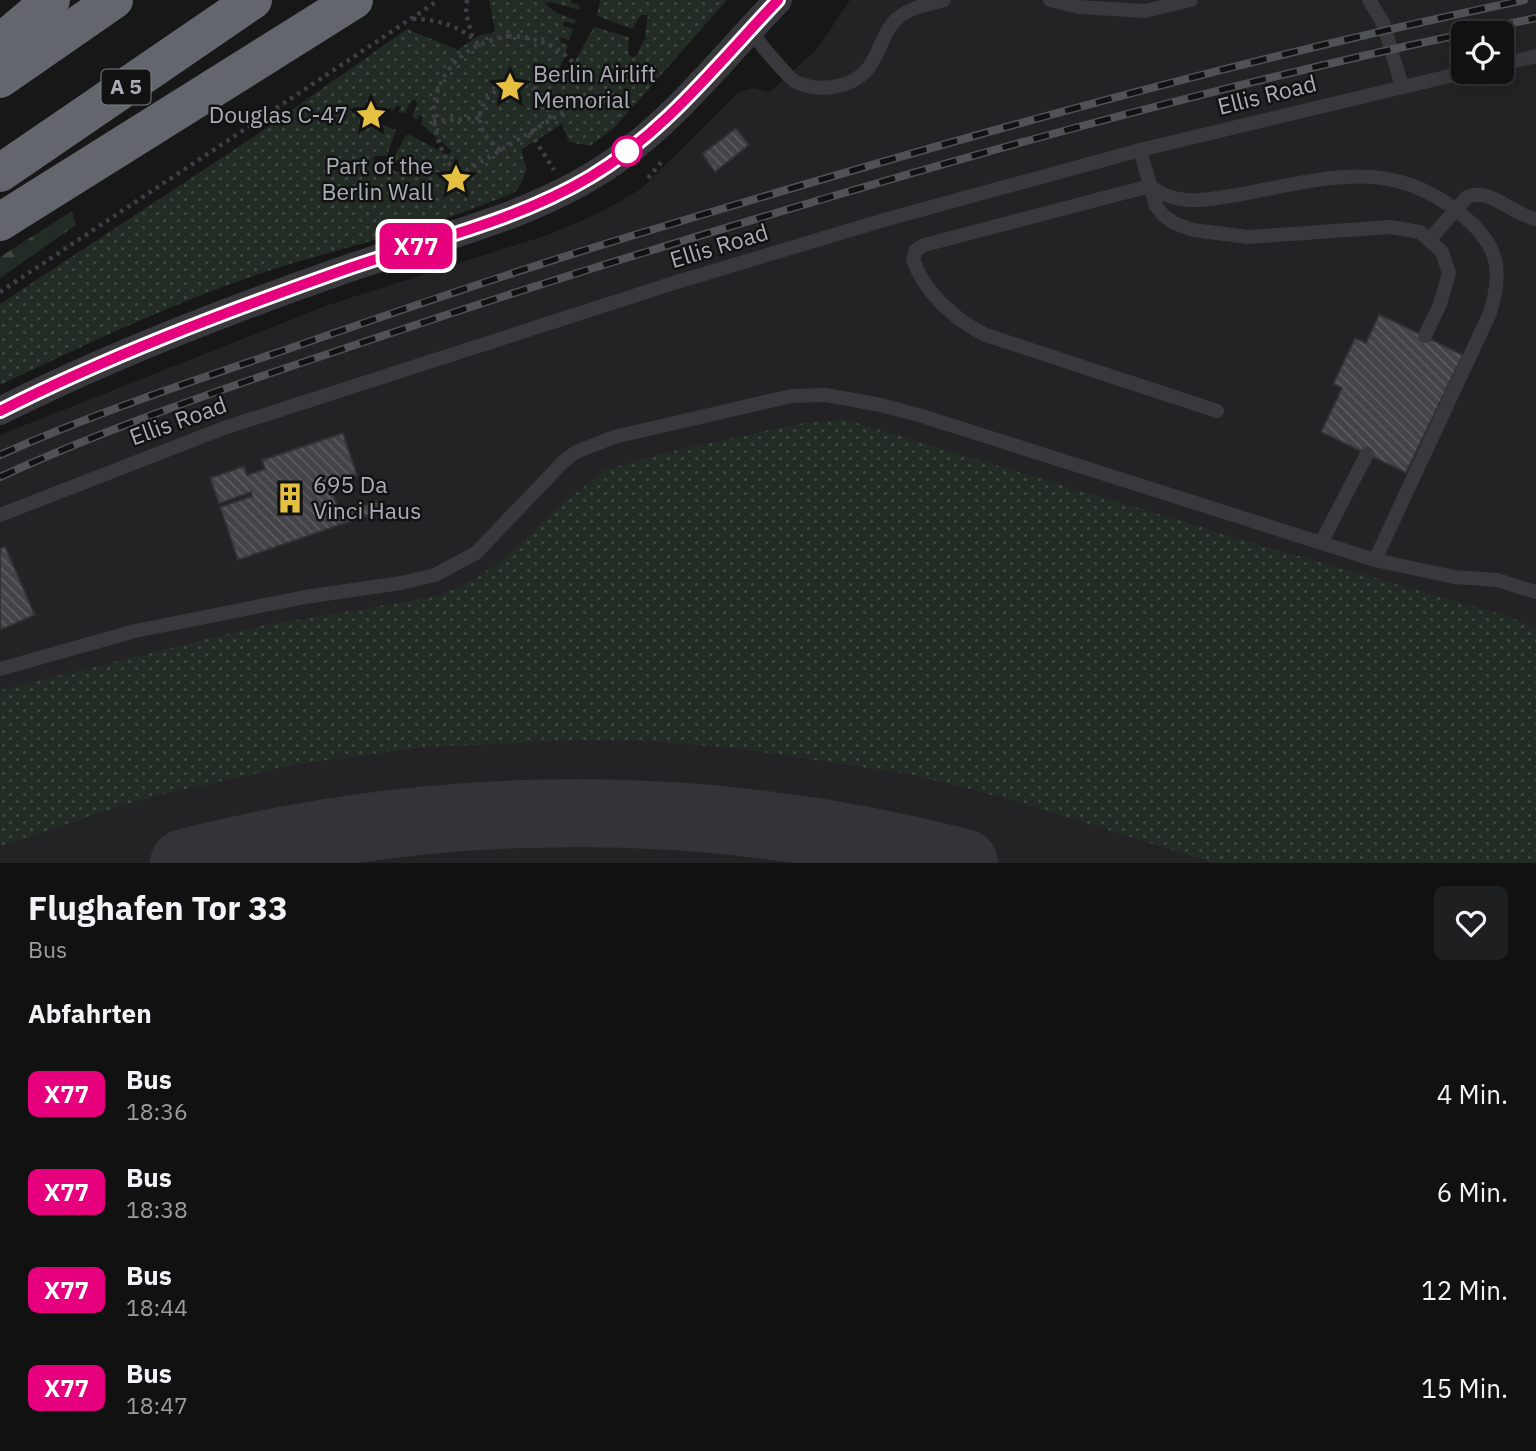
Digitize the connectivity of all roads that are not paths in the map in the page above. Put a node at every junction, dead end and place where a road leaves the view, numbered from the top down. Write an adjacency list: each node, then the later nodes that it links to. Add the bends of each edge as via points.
1 (51, 0): 11 (highway)
2 (114, 0): 15 (highway)
3 (253, 0): 18 (highway, A 5)
4 (354, 0): 22 (highway)
5 (778, 0): 10 (street)
6 (944, 0): 10 (lane, via 901,16 887,31 869,68 833,87 794,81)
7 (1050, 0): 8 (lane, via 1079,7 1145,11)
8 (1191, 0)
9 (1369, 0): 16 (lane, via 1389,37)
10 (749, 30): 25 (street, via 664,122 567,190 144,345)
11 (0, 43)
12 (1536, 56): 13 (lane)
13 (1514, 61)
14 (1451, 75): 16 (lane, Ellis Road)
15 (0, 79)
16 (1402, 86): 17 (lane, Ellis Road)
17 (1140, 150): 19 (lane); 28 (lane, Ellis Road, via 884,220 410,367 224,428)
18 (0, 173)
19 (1150, 186): 20 (lane, via 1167,197 1195,201 1359,176 1392,178 1433,193); 23 (lane, via 1163,215 1193,230 1258,237 1390,227 1420,232); 26 (lane, via 924,245 916,250 915,267 950,313 967,326)
20 (1456, 209): 21 (lane, via 1467,198 1484,194); 23 (lane); 30 (lane, via 1478,228 1493,253 1496,294)
21 (1536, 219)
22 (0, 222)
23 (1430, 239): 24 (lane, via 1442,252 1449,274)
24 (1425, 336)
25 (0, 411)
26 (1217, 411)
27 (1367, 454): 29 (lane)
28 (0, 514)
29 (1321, 543): 30 (lane); 32 (lane, via 922,416 826,395 791,396 614,436 576,452 476,552 435,575 135,631)
30 (1374, 559): 31 (lane, via 1441,575 1497,580)
31 (1536, 592)
32 (0, 669)

